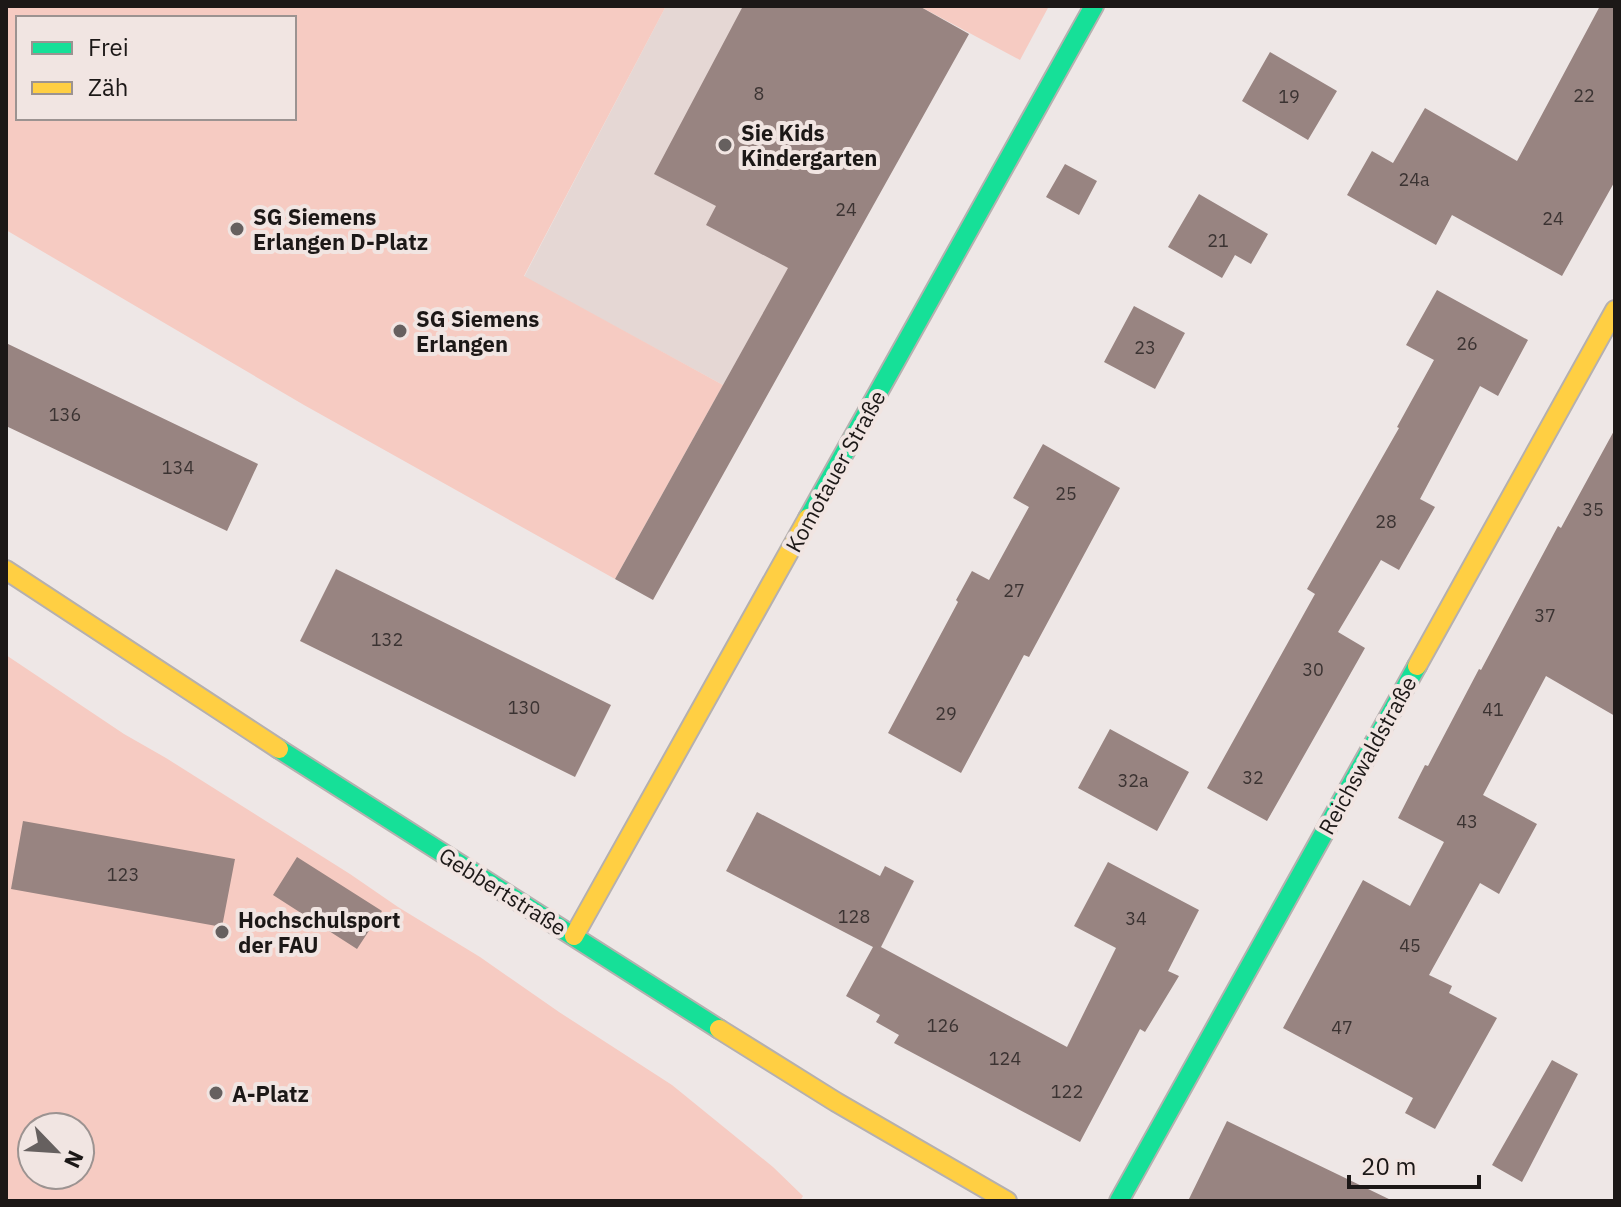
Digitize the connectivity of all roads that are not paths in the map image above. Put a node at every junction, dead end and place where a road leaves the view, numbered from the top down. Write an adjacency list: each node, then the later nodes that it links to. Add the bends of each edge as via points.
1 (1094, 6): 4 (street, Komotauer Straße)
2 (1615, 310): 6 (street, Reichswaldstraße)
3 (6, 570): 4 (street, Gebbertstraße)
4 (574, 936): 5 (street, Gebbertstraße, via 836,1102)
5 (1007, 1201)
6 (1119, 1201)

